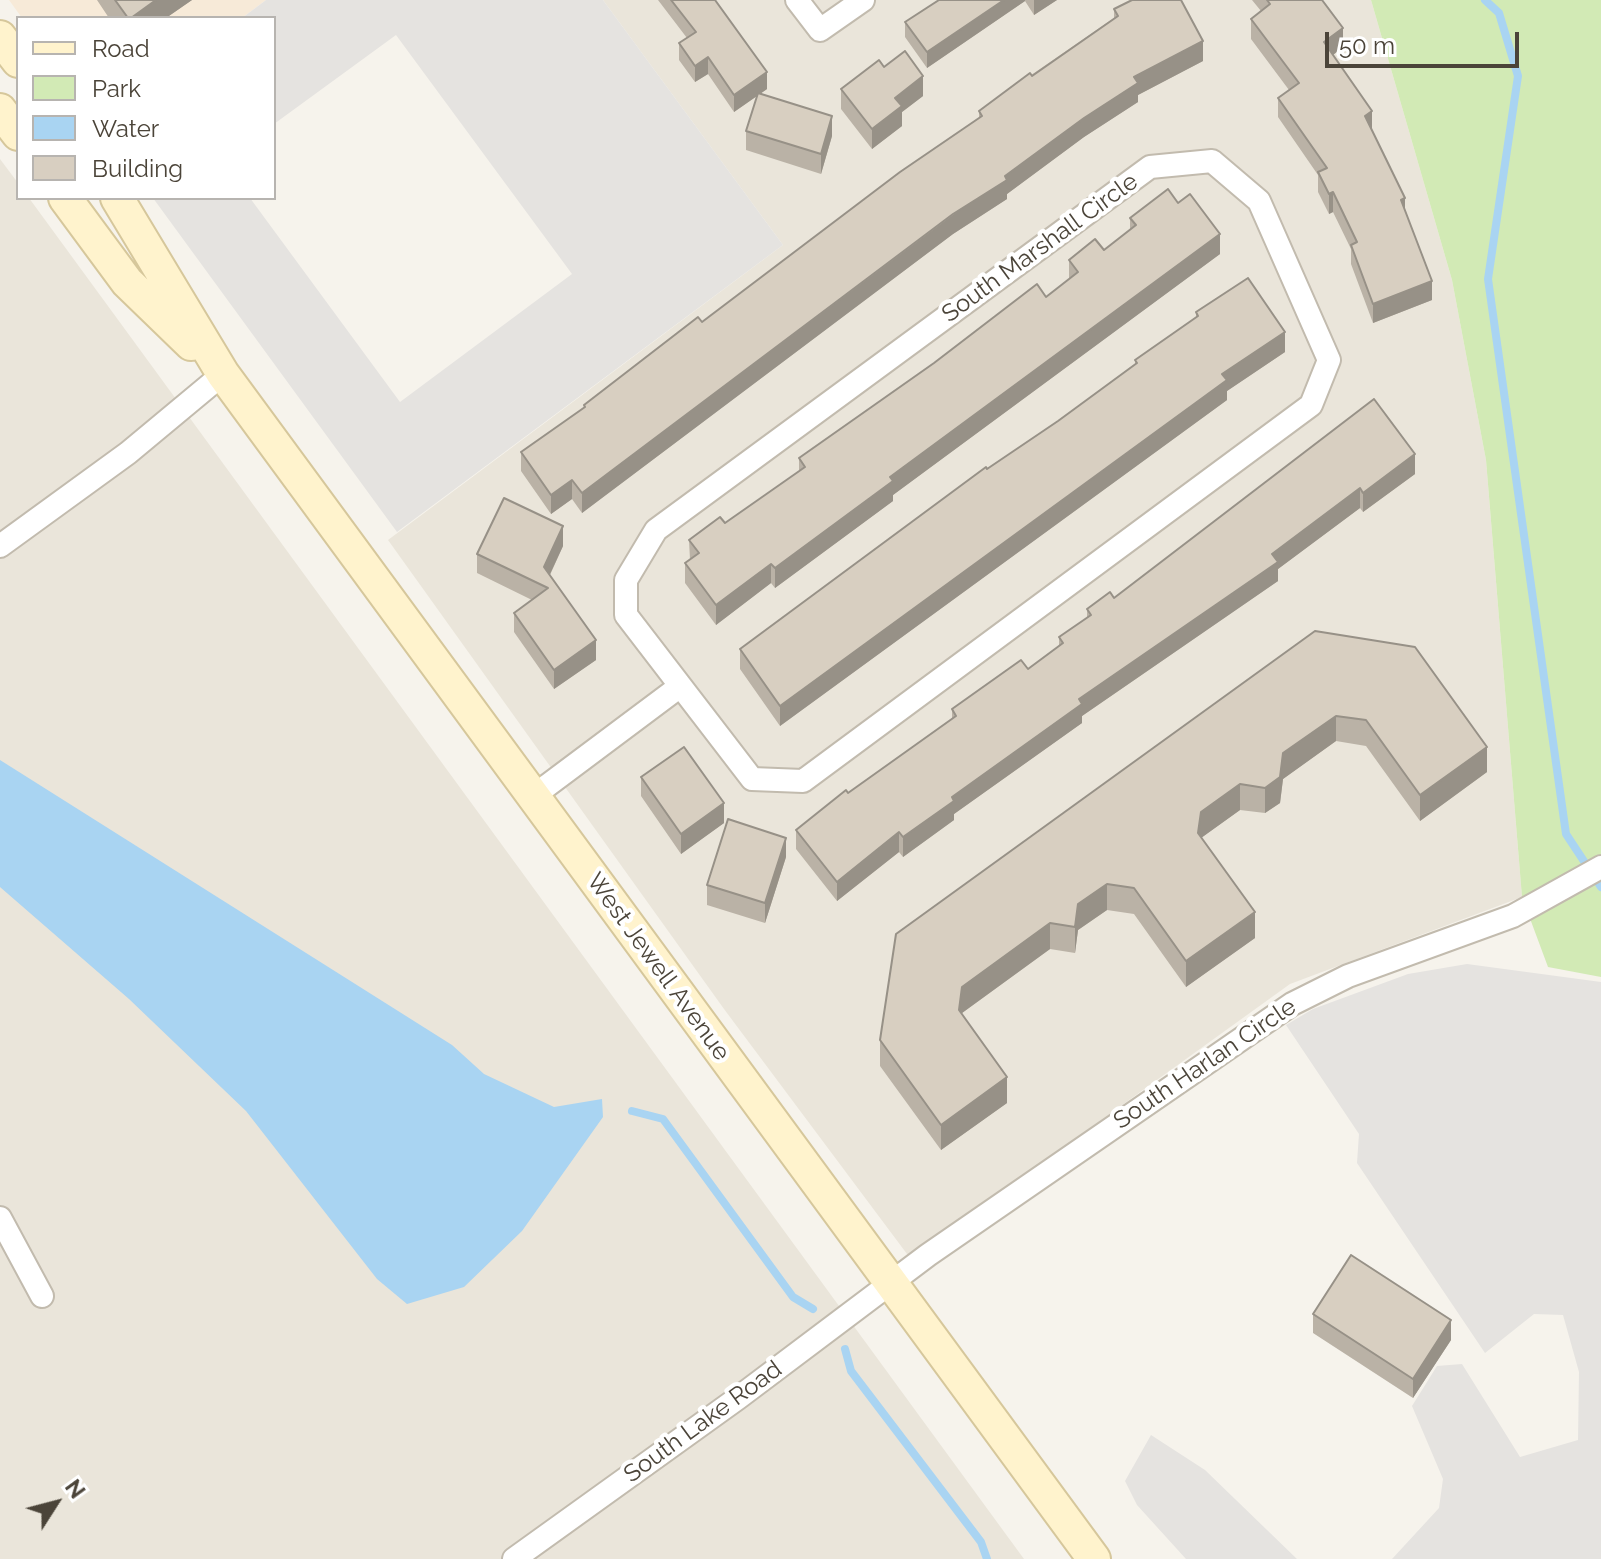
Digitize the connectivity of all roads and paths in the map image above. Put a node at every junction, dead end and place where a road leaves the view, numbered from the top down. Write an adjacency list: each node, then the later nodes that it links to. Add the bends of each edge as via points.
1 (797, 0): 2 (street, via 820,30)
2 (863, 0)
3 (0, 37): 4 (main road)
4 (16, 58)
5 (0, 110): 6 (main road)
6 (16, 131)
7 (66, 200): 9 (main road, West Jewell Avenue, via 127,282)
8 (118, 200): 9 (main road, West Jewell Avenue)
9 (223, 374): 10 (street, via 128,453); 12 (main road, West Jewell Avenue)
10 (0, 546)
11 (679, 687): 11 (street, South Marshall Circle, via 752,779 803,781 1311,405 1329,360 1259,201 1212,161 1150,167 656,530 626,580 626,615); 12 (street)
12 (532, 797): 15 (main road, West Jewell Avenue)
13 (1601, 867): 15 (street, South Harlan Circle, via 1513,916 1348,976 1292,1004)
14 (0, 1218): 16 (street)
15 (890, 1283): 17 (street, South Lake Road); 18 (main road, West Jewell Avenue)
16 (42, 1296)
17 (514, 1559)
18 (1094, 1559)

